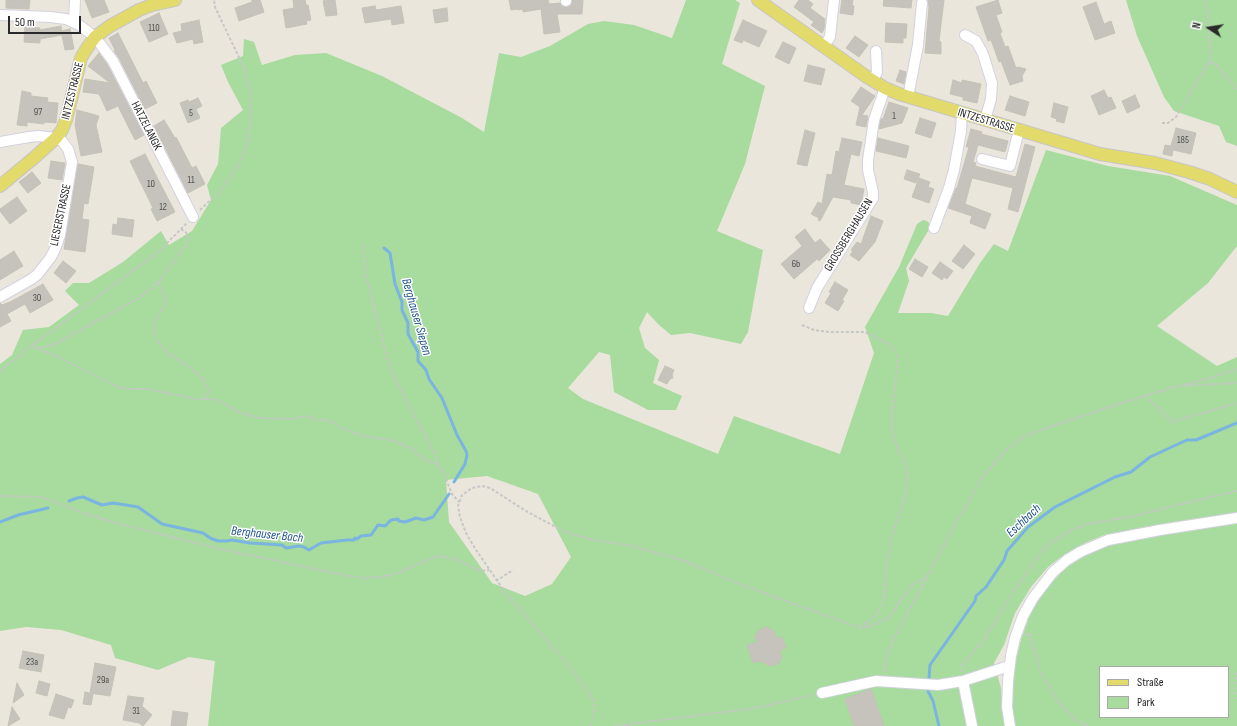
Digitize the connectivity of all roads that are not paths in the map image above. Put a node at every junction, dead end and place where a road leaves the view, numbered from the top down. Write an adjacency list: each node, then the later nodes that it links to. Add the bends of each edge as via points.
1 (76, 0): 7 (street)
2 (175, 0): 9 (main road, INTZESTRASSE, via 139,10)
3 (758, 0): 10 (main road, INTZESTRASSE)
4 (834, 0): 10 (street, via 830,37)
5 (922, 3): 14 (street, via 918,45)
6 (0, 15): 7 (street, via 58,17)
7 (74, 22): 9 (street)
8 (965, 35): 16 (street, via 976,41 992,83 993,93)
9 (96, 37): 18 (main road, INTZESTRASSE, via 81,58 66,120); 23 (street, HATZELANGK, via 113,61)
10 (824, 46): 12 (main road, INTZESTRASSE)
11 (876, 51): 12 (street, via 877,72)
12 (873, 81): 13 (main road, INTZESTRASSE)
13 (885, 88): 14 (main road, INTZESTRASSE); 26 (street, GROSSBERGHAUSEN, via 874,120 868,160 873,198 817,288)
14 (908, 98): 15 (main road, INTZESTRASSE)
15 (962, 113): 16 (main road, INTZESTRASSE); 24 (street, via 954,170)
16 (985, 120): 17 (main road, INTZESTRASSE)
17 (1019, 130): 20 (street, via 1010,166); 22 (main road, INTZESTRASSE, via 1100,154 1184,170)
18 (56, 138): 19 (street, via 38,136); 21 (main road, INTZESTRASSE); 25 (street, LIESERSTRASSE, via 68,149 72,162 56,247 37,275)
19 (0, 142)
20 (982, 159)
21 (0, 186)
22 (1237, 192)
23 (192, 217)
24 (934, 228)
25 (0, 297)
26 (809, 308)
27 (1237, 518): 28 (street, via 1122,536 1080,552 1059,566 1028,606 1015,638)
28 (1009, 666): 29 (street); 32 (street, via 1007,696)
29 (963, 681): 30 (street, via 938,685 876,681); 31 (street)
30 (822, 693)
31 (972, 726)
32 (1010, 726)

